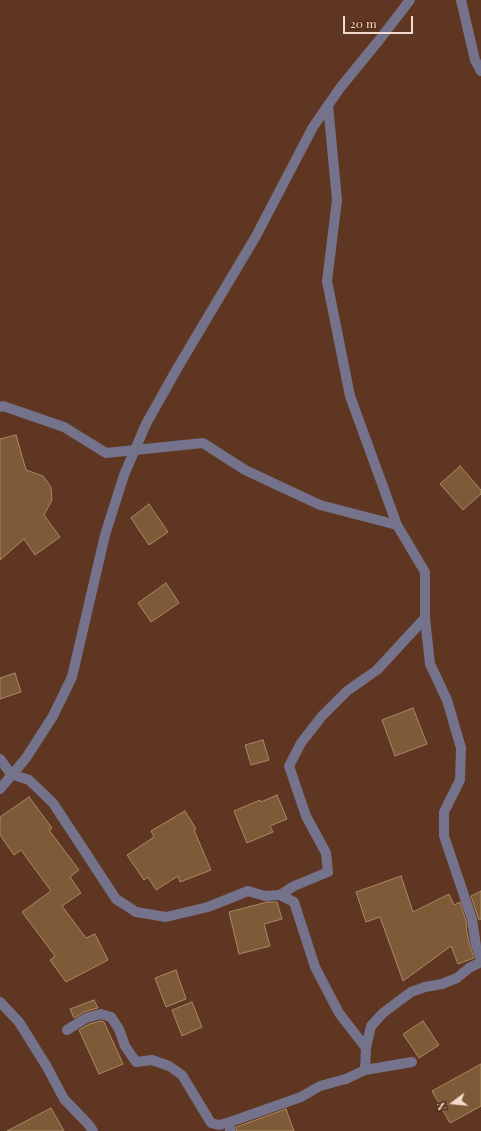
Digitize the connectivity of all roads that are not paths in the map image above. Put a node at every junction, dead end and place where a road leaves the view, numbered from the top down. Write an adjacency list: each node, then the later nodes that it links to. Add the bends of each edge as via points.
1 (410, 0): 4 (street)
2 (461, 0): 3 (street, via 475,60)
3 (481, 71)
4 (328, 105): 6 (street, via 313,127 256,236 146,424); 7 (street, via 337,200 327,281 350,396)
5 (0, 407): 6 (street, via 64,427 106,453)
6 (135, 451): 7 (street, via 203,442 246,470 320,505); 10 (street, via 124,475 105,535 72,677 53,716 26,758)
7 (397, 526): 8 (street, via 425,572)
8 (425, 618): 12 (street, via 377,670 347,691 322,716 301,743 289,766 306,816 326,853 328,872 294,886); 13 (street, via 430,664 447,700 461,748 460,780 444,812 444,836 472,919)
9 (0, 759): 10 (street)
10 (11, 774): 11 (street); 12 (street, via 29,780 53,803 116,899 136,912 166,916 208,907 248,891 265,896)
11 (0, 789)
12 (280, 895): 16 (street, via 294,902 315,968 340,1014)
13 (481, 960): 16 (street, via 457,978 411,992 382,1013 371,1026)
14 (0, 1002): 20 (street, via 19,1022 64,1099)
15 (66, 1030): 19 (street, via 86,1018 101,1014 111,1017 136,1062 152,1060 169,1066 182,1075 211,1123)
16 (366, 1048): 18 (street)
17 (412, 1062): 18 (street)
18 (365, 1070): 19 (street, via 346,1079 320,1086 301,1097)
19 (230, 1126)
20 (93, 1131)

